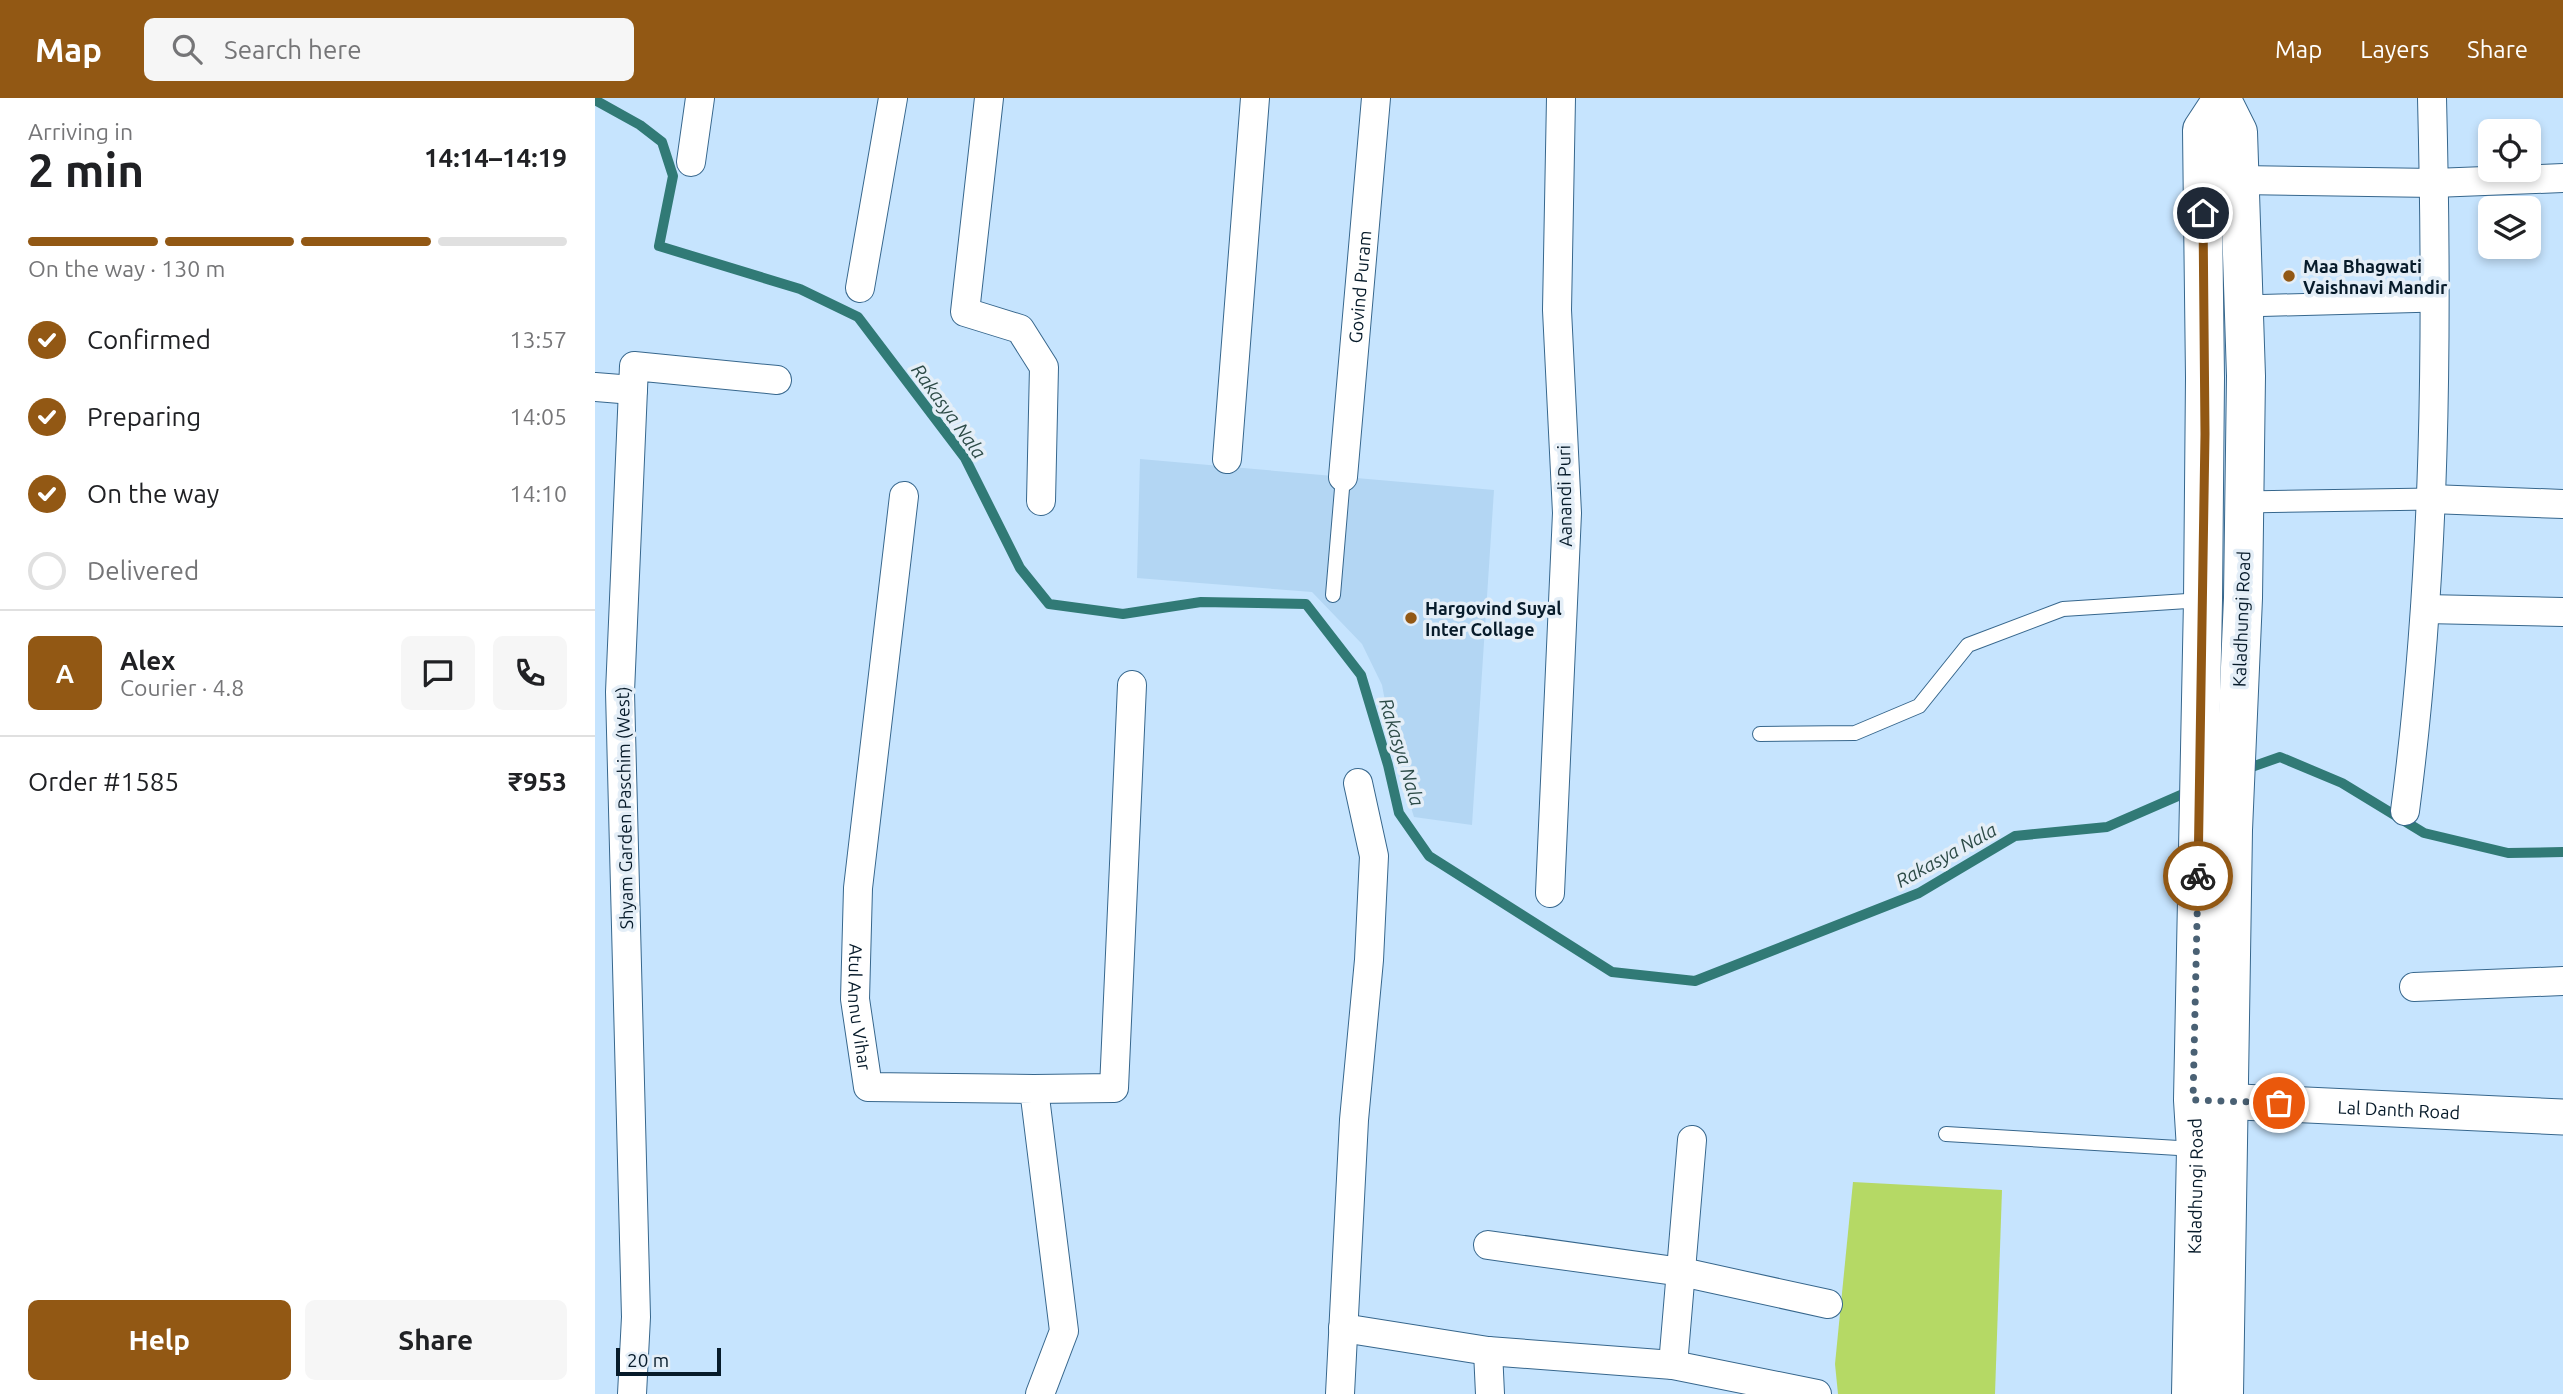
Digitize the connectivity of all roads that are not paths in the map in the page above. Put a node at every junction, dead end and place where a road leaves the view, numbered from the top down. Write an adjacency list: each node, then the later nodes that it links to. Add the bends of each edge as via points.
1 (699, 98): 9 (street)
2 (893, 98): 13 (street)
3 (989, 98): 25 (street, via 965,312 1020,329 1044,367)
4 (1255, 98): 21 (street)
5 (1376, 98): 22 (street, Govind Puram)
6 (1561, 98): 36 (street, Aanandi Puri, via 1557,310 1567,513)
7 (2432, 98): 12 (street)
8 (2221, 99): 11 (main road, Kaladhungi Road, via 2238,132); 17 (main road, Kaladhungi Road, via 2202,130)
9 (691, 162)
10 (2563, 178): 12 (street)
11 (2240, 180): 12 (street); 15 (main road, Kaladhungi Road)
12 (2434, 183): 14 (street)
13 (860, 288)
14 (2434, 301): 15 (street); 24 (street)
15 (2244, 306): 16 (main road, Kaladhungi Road)
16 (2246, 376): 17 (main road); 26 (main road, Kaladhungi Road)
17 (2205, 378): 29 (main road, Kaladhungi Road)
18 (777, 380): 20 (street, Shyam Garden Paschim (West), via 634,366)
19 (595, 387): 20 (street)
20 (633, 390): 51 (street, Shyam Garden Paschim (West), via 620,692 636,1317)
21 (1227, 459)
22 (1343, 477): 28 (lane)
23 (904, 496): 39 (street, Atul Annu Vihar, via 858,888 855,999 869,1087)
24 (2431, 499): 26 (street); 27 (street); 30 (street)
25 (1041, 501)
26 (2244, 502): 29 (main road, Kaladhungi Road)
27 (2563, 504)
28 (1333, 595)
29 (2223, 599): 33 (lane, via 2063,609 1968,645 1919,706 1855,733); 40 (main road, Kaladhungi Road)
30 (2425, 609): 31 (street); 35 (street)
31 (2563, 612)
32 (1132, 685): 39 (street, via 1114,1088)
33 (1760, 734)
34 (1358, 783): 48 (street, via 1374,856)
35 (2405, 811)
36 (1551, 893)
37 (2563, 981): 38 (street)
38 (2414, 987)
39 (1034, 1089): 52 (street, via 1064,1331)
40 (2211, 1100): 41 (street, Lal Danth Road); 44 (main road, Kaladhungi Road); 57 (main road, Kaladhungi Road)
41 (2563, 1117)
42 (1946, 1134): 44 (lane)
43 (1692, 1140): 46 (street)
44 (2196, 1149): 56 (main road, Kaladhungi Road)
45 (1488, 1245): 46 (street)
46 (1682, 1272): 47 (street); 50 (street)
47 (1828, 1304)
48 (1343, 1328): 49 (street); 53 (street)
49 (1488, 1350): 50 (street); 54 (street)
50 (1673, 1365): 55 (street)
51 (632, 1394)
52 (1040, 1394)
53 (1340, 1394)
54 (1490, 1394)
55 (1817, 1394)
56 (2191, 1394)
57 (2224, 1394)

